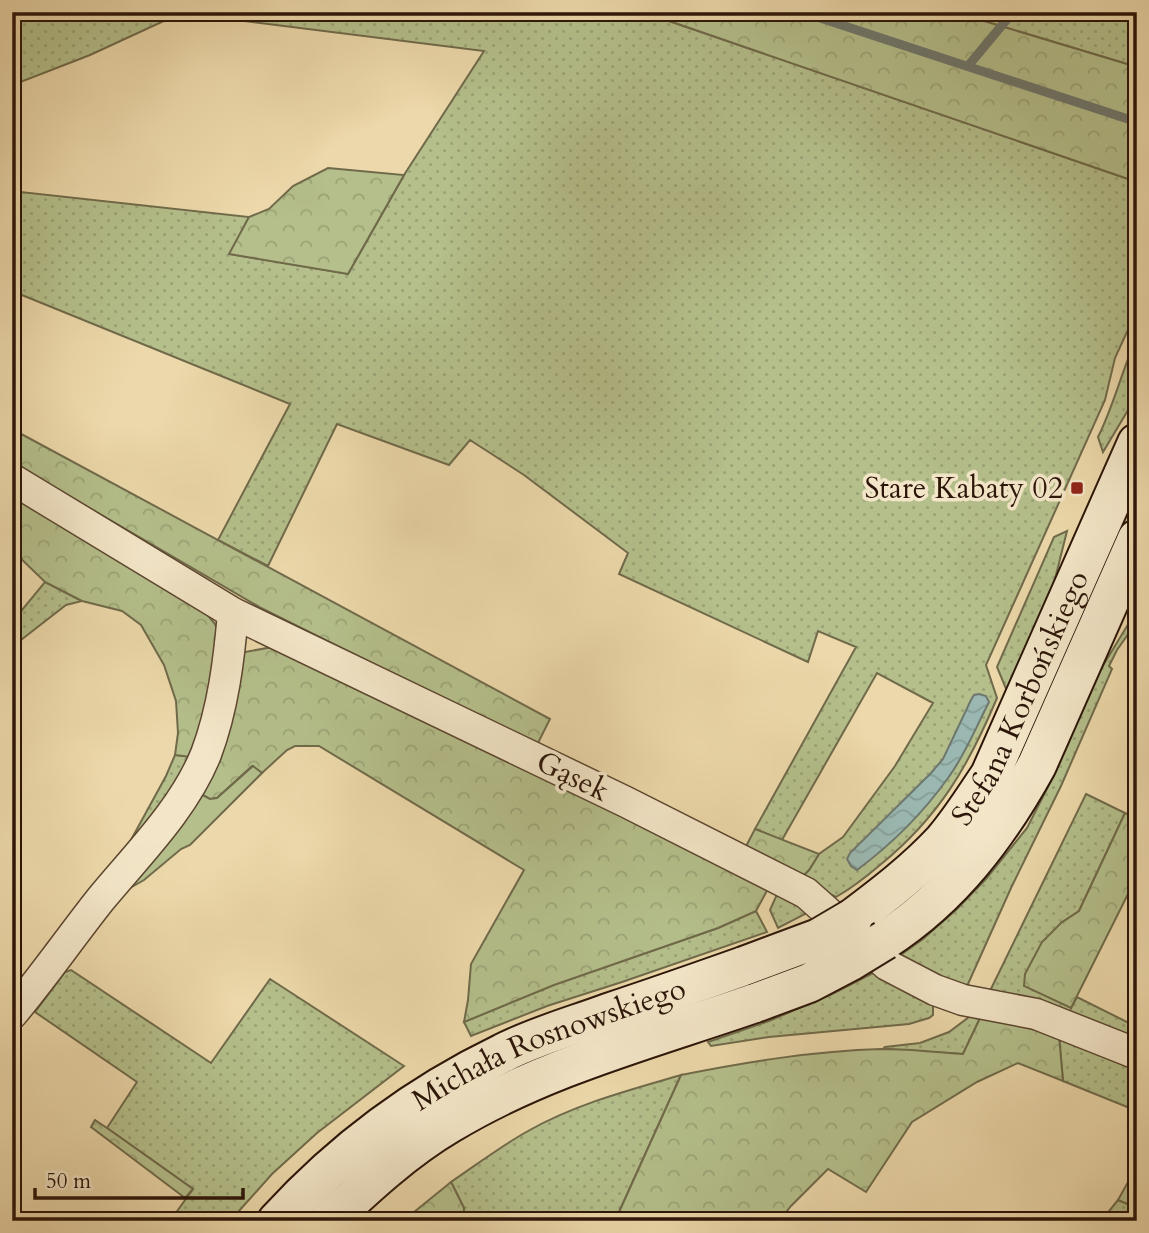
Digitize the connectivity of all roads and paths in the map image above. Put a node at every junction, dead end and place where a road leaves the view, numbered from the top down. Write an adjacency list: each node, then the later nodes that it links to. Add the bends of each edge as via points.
1 (1137, 443): 5 (street, Stefana Korbońskiego, via 995,764 975,798 924,860)
2 (12, 479): 4 (street, Gąsek)
3 (1137, 539): 6 (street, Stefana Korbońskiego, via 1018,800 983,850 931,905)
4 (233, 613): 7 (street, via 224,688 206,754 190,788); 8 (street, Gąsek, via 806,892 887,965 935,990 1036,1014)
5 (853, 918): 9 (street, Michała Rosnowskiego, bridge, via 819,938 504,1052 391,1119 342,1157)
6 (885, 940): 10 (street, Michała Rosnowskiego, bridge, via 809,983 573,1064 481,1105 405,1154)
7 (12, 1014)
8 (1137, 1054)
9 (277, 1221)
10 (329, 1221)

